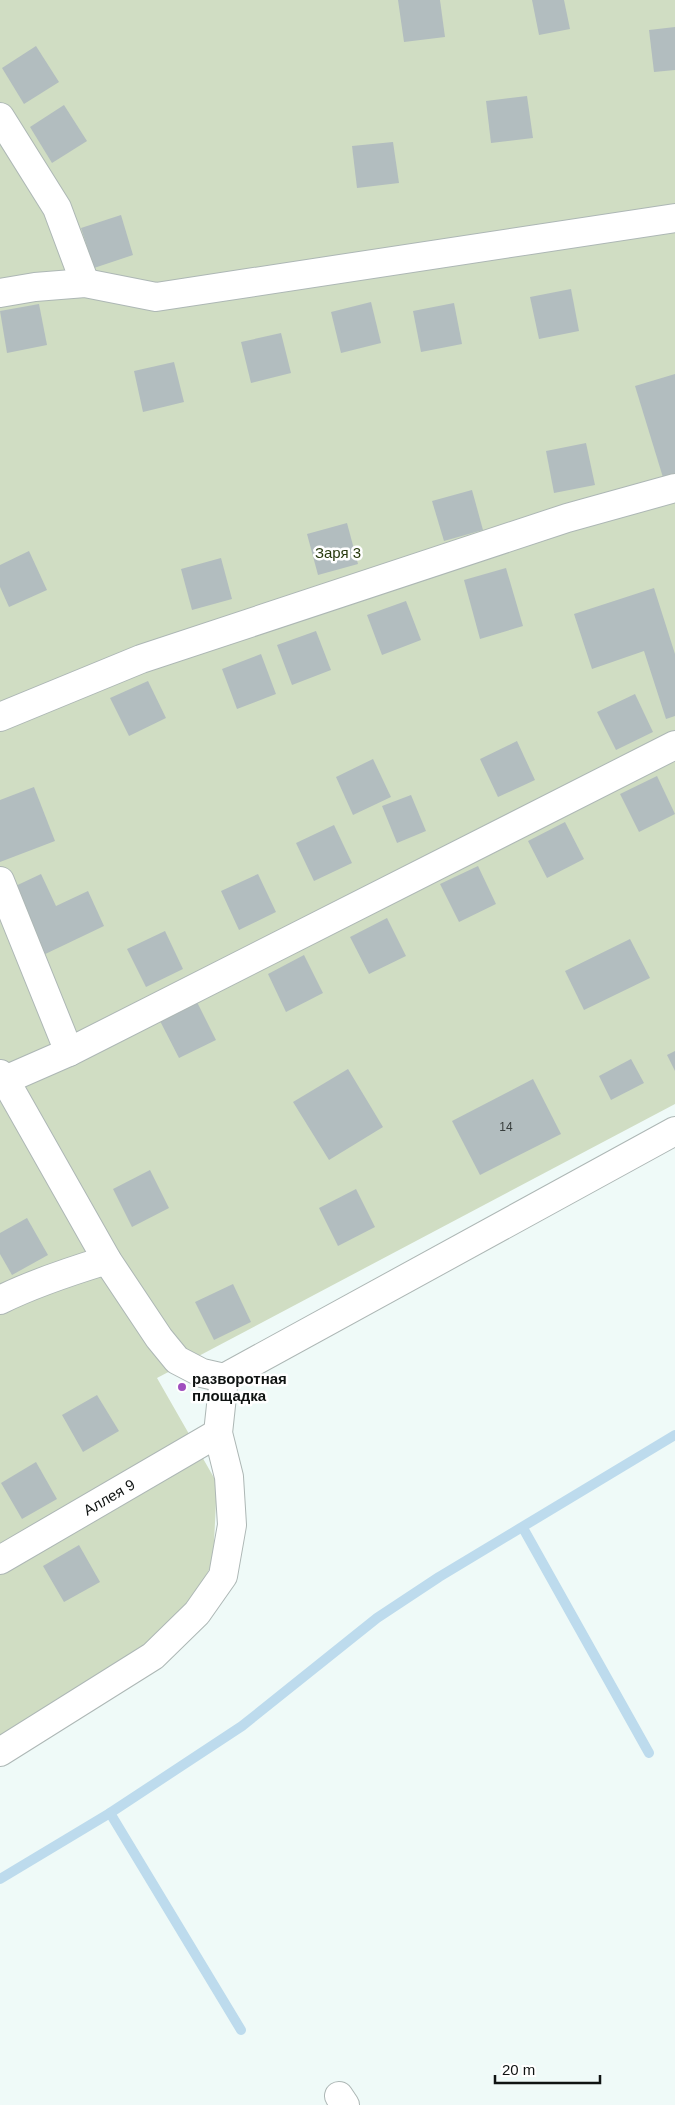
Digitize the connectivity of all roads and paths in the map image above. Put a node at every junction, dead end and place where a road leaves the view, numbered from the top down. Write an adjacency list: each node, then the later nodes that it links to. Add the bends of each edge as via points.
1 (0, 118): 3 (street, via 56,208)
2 (675, 218): 3 (street, via 156,297)
3 (85, 284): 4 (street, via 35,286)
4 (0, 293)
5 (675, 488): 6 (street, via 567,518 141,659)
6 (0, 717)
7 (675, 745): 9 (street)
8 (0, 881): 9 (street)
9 (69, 1052): 10 (street)
10 (3, 1077): 12 (street)
11 (675, 1131): 14 (street)
12 (107, 1260): 13 (street); 14 (street, via 177,1360 202,1373)
13 (0, 1300)
14 (224, 1378): 15 (street)
15 (218, 1433): 16 (street, Аллея 9); 17 (street, via 229,1477 232,1525 223,1576 197,1613 153,1656)
16 (0, 1560)
17 (0, 1752)

